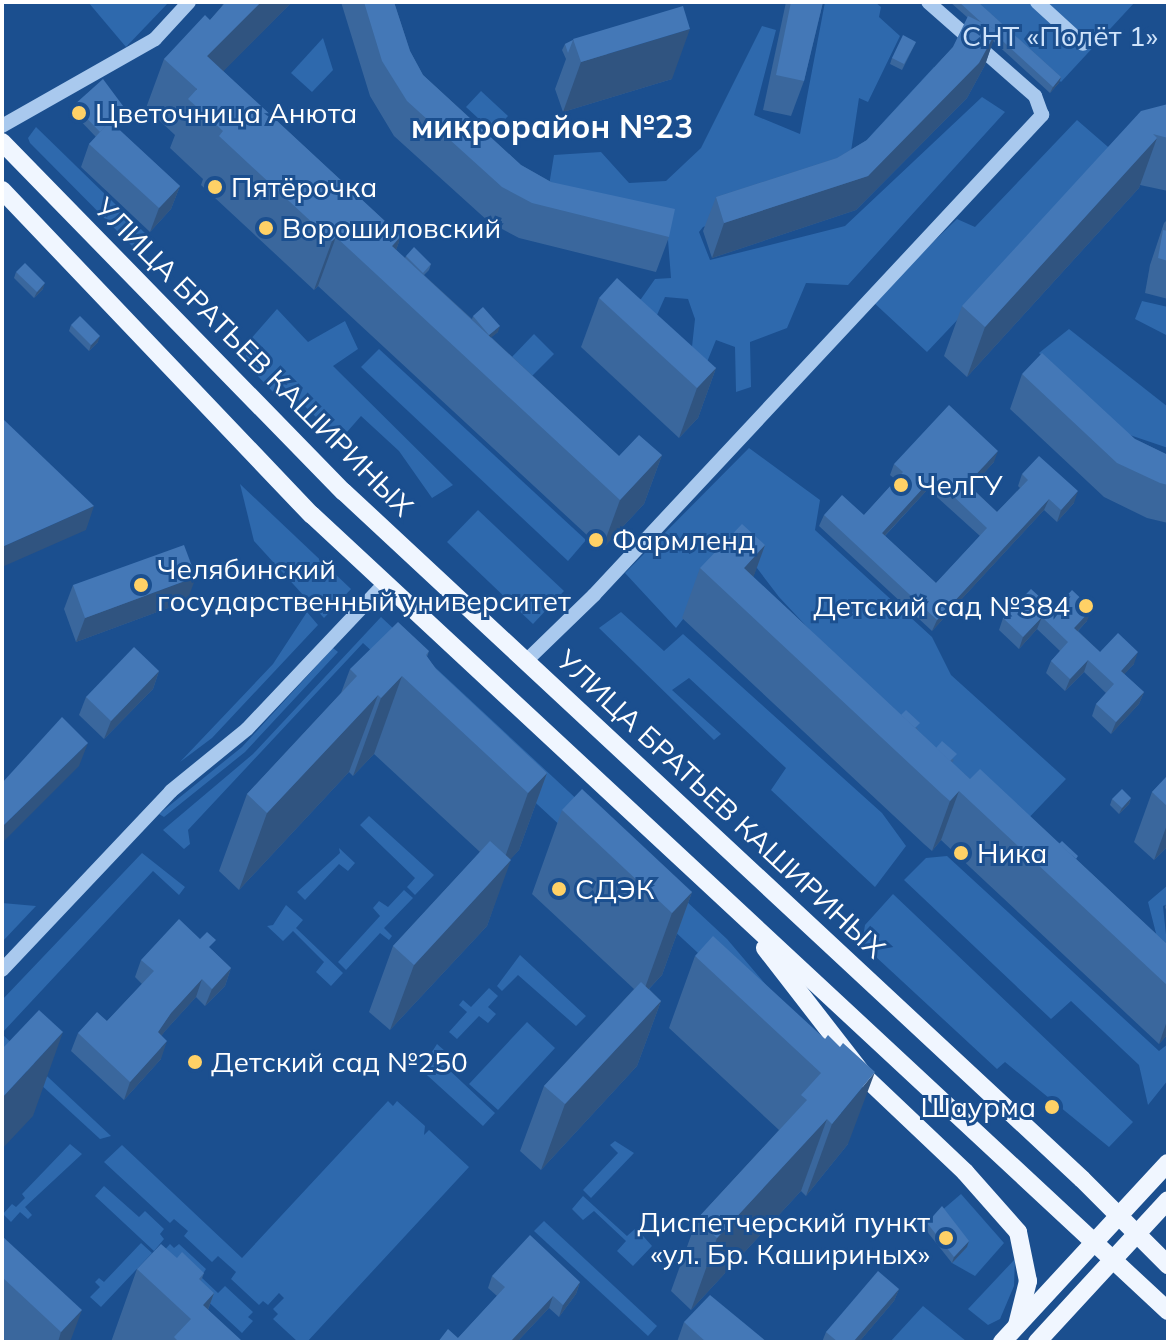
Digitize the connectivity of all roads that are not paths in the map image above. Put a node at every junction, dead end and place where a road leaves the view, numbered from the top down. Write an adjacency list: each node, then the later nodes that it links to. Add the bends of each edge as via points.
1 (189, 2): 5 (street, via 155,39)
2 (928, 2): 9 (street, via 1035,96 1042,115 594,595)
3 (1037, 2): 4 (street)
4 (1083, 44)
5 (2, 126)
6 (2, 142): 9 (main road, УЛИЦА БРАТЬЕВ КАШИРИНЫХ, via 283,432)
7 (2, 190): 8 (main road, via 259,462)
8 (385, 583): 10 (main road); 11 (street, via 247,729 171,791)
9 (526, 661): 14 (main road, УЛИЦА БРАТЬЕВ КАШИРИНЫХ)
10 (734, 908): 16 (main road); 20 (main road, via 847,1056 1018,1232 1028,1281)
11 (2, 970)
12 (1168, 1163): 14 (main road)
13 (1168, 1200): 15 (main road)
14 (1117, 1217): 15 (main road, УЛИЦА БРАТЬЕВ КАШИРИНЫХ); 16 (main road)
15 (1136, 1235): 17 (main road); 18 (main road, УЛИЦА БРАТЬЕВ КАШИРИНЫХ)
16 (1092, 1242): 17 (main road); 20 (main road)
17 (1112, 1260): 19 (main road); 22 (main road)
18 (1168, 1265)
19 (1168, 1311)
20 (1017, 1325): 21 (main road)
21 (1002, 1342)
22 (1037, 1342)

